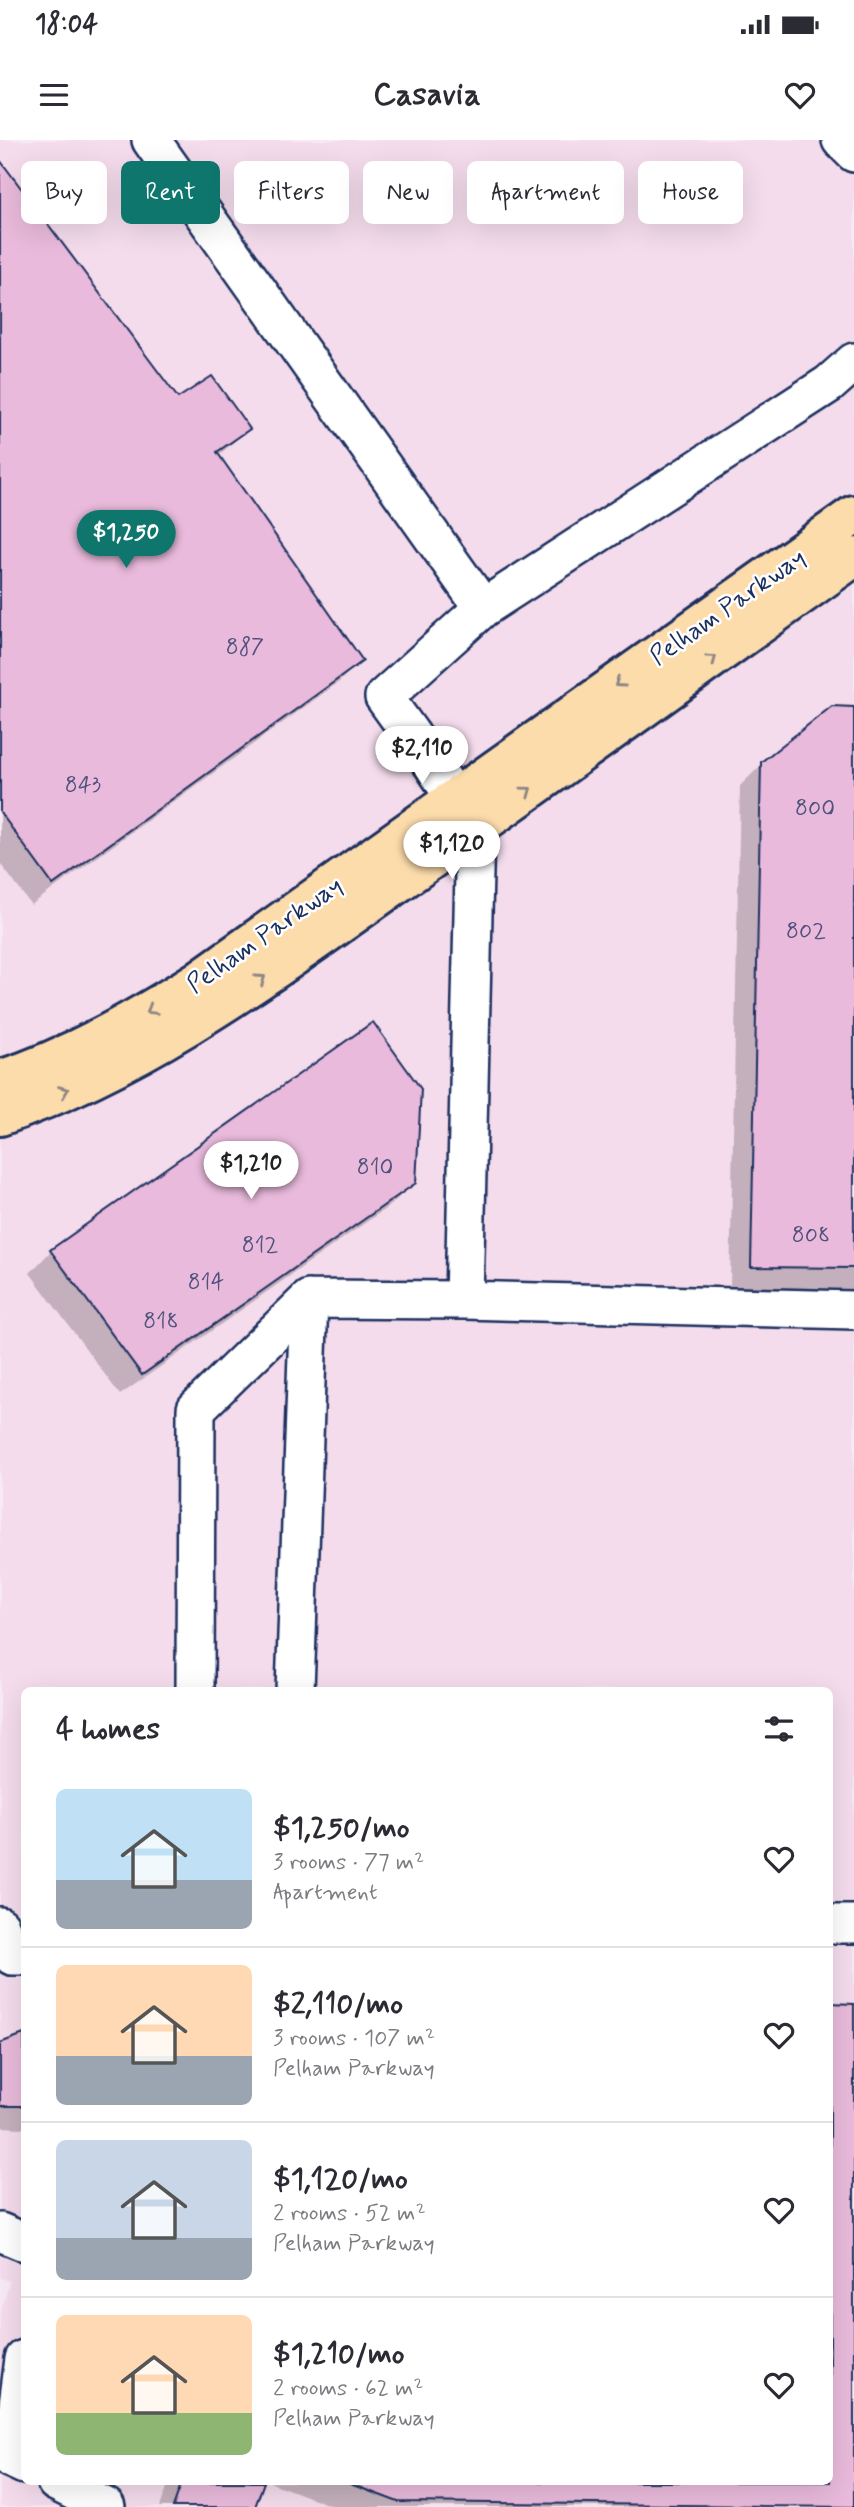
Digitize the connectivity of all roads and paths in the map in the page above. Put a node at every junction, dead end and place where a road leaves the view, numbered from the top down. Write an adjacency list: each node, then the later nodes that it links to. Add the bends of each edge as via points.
1 (151, 140): 7 (street)
2 (841, 140): 3 (street)
3 (854, 153)
4 (854, 362): 7 (street, via 829,384)
5 (854, 516): 8 (main road, Pelham Parkway, one-way to 8)
6 (854, 556): 8 (main road, Pelham Parkway, one-way to 6)
7 (483, 608): 8 (street, via 384,697)
8 (465, 814): 9 (main road, Pelham Parkway, one-way to 9, via 142,1016); 10 (main road, Pelham Parkway, one-way to 8, via 75,1087 207,1015); 12 (street)
9 (0, 1080)
10 (0, 1116)
11 (309, 1299): 12 (street); 14 (street, via 196,1409); 15 (street)
12 (464, 1300): 13 (street)
13 (854, 1310)
14 (195, 1687)
15 (295, 1687)
16 (0, 1926): 17 (street, via 12,1956)
17 (21, 1956)
18 (0, 2232): 19 (street)
19 (21, 2241)
20 (21, 2382): 21 (street, via 11,2459)
21 (21, 2464)
22 (62, 2485): 23 (street)
23 (106, 2507)

